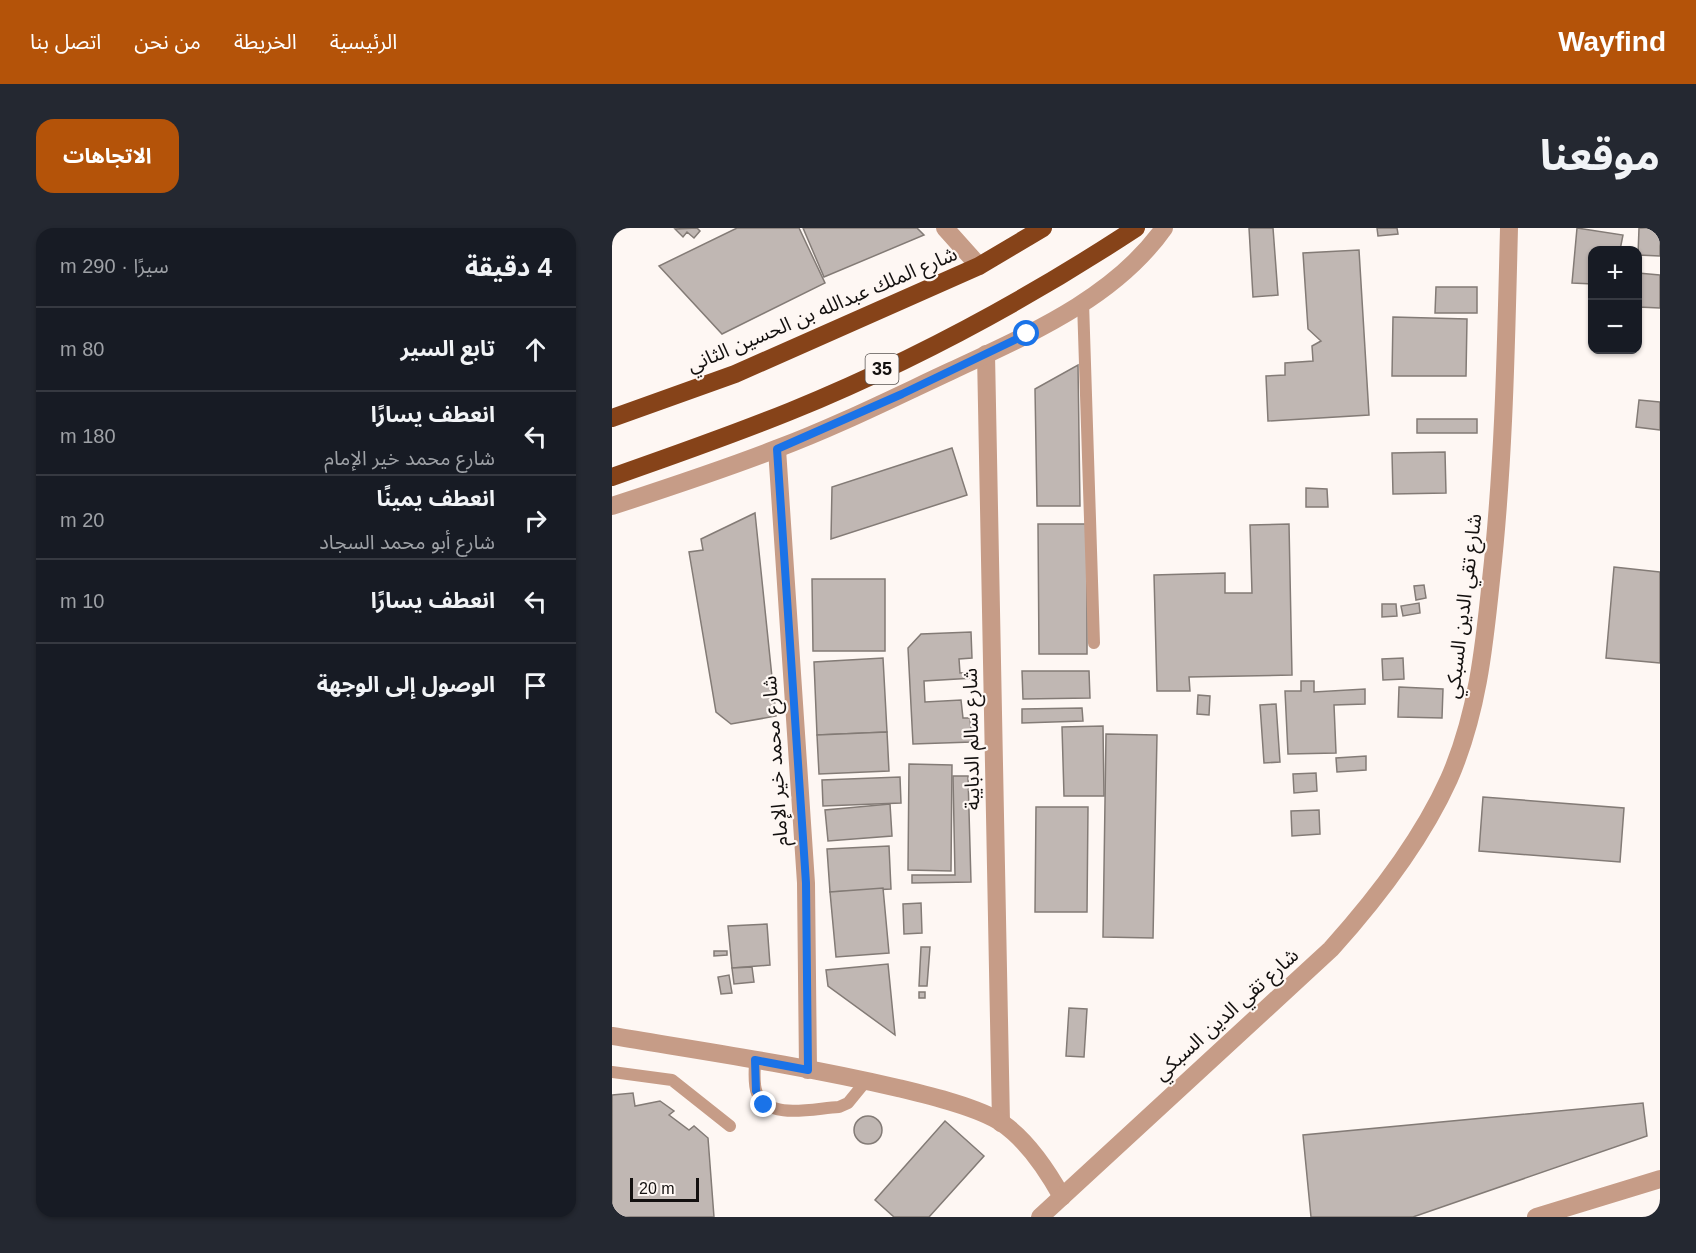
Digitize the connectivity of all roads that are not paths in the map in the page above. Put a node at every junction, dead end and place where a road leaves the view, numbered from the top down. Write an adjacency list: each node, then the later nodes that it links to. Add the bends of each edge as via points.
1 (945, 228): 6 (street)
2 (1043, 228): 6 (highway, شارع الملك عبدالله بن الحسين الثاني)
3 (1136, 228): 11 (highway, 35, via 962,332 793,410)
4 (1164, 228): 7 (street, via 1130,268)
5 (1509, 228): 22 (street, شارع تقي الدين السبكي, via 1505,423 1493,563 1476,698 1449,780 1396,868 1365,912 1331,950)
6 (979, 266): 9 (highway, شارع الملك عبدالله بن الحسين الثاني, via 735,374)
7 (1083, 302): 8 (street); 13 (lane)
8 (986, 354): 10 (street); 19 (street, شارع سالم الدبايبة)
9 (612, 418)
10 (777, 449): 12 (street); 16 (street, شارع محمد خير الإمام, via 806,883)
11 (612, 477)
12 (612, 506)
13 (1094, 643)
14 (612, 1036): 15 (street)
15 (755, 1060): 16 (street); 18 (lane, via 756,1091 764,1105 776,1110 839,1107 848,1103)
16 (808, 1070): 18 (street)
17 (612, 1072): 20 (lane, via 672,1080)
18 (866, 1081): 19 (street, via 924,1094)
19 (1001, 1123): 22 (street, via 1036,1157)
20 (730, 1126)
21 (1660, 1179): 24 (street)
22 (1062, 1197): 23 (street, شارع تقي الدين السبكي)
23 (1040, 1217)
24 (1536, 1217)

